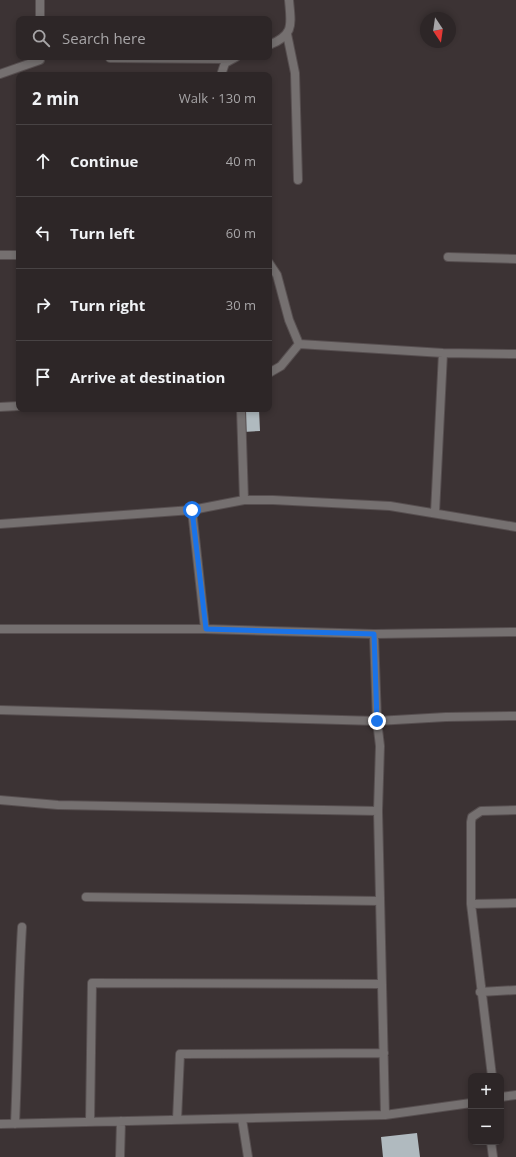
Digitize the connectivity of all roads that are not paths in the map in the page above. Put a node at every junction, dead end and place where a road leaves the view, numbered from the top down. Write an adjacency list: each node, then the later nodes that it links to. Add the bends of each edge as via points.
1 (40, 0): 3 (street)
2 (289, 0): 4 (street, via 292,24)
3 (40, 16)
4 (287, 34): 5 (street); 10 (street, via 295,73)
5 (272, 44)
6 (40, 60): 9 (street)
7 (230, 60): 8 (street, via 225,63)
8 (222, 72)
9 (0, 74)
10 (298, 180)
11 (0, 255): 12 (street)
12 (16, 255)
13 (448, 258): 14 (street)
14 (516, 259)
15 (272, 268): 16 (street, via 277,275 289,320)
16 (299, 344): 17 (street); 19 (street, via 281,366)
17 (443, 353): 18 (street); 25 (street)
18 (516, 354)
19 (272, 371)
20 (16, 406): 21 (street)
21 (0, 407)
22 (241, 412): 23 (street)
23 (244, 500): 24 (street); 25 (street, via 390,506)
24 (192, 510): 26 (street); 29 (street)
25 (434, 513): 27 (street)
26 (0, 524)
27 (516, 527)
28 (0, 629): 29 (street)
29 (206, 629): 31 (street)
30 (516, 632): 31 (street)
31 (374, 634): 34 (street)
32 (0, 710): 34 (street)
33 (516, 716): 34 (street)
34 (377, 721): 37 (street, via 380,746)
35 (0, 800): 37 (street, via 58,805)
36 (516, 810): 41 (street, via 481,811 472,817)
37 (378, 811): 39 (street)
38 (86, 897): 39 (street)
39 (380, 901): 43 (street)
40 (516, 903): 41 (street)
41 (471, 904): 45 (street)
42 (22, 926): 57 (street)
43 (382, 984): 46 (street); 55 (street, via 92,983)
44 (516, 990): 45 (street)
45 (480, 992): 47 (street)
46 (384, 1053): 51 (street); 53 (street, via 180,1054)
47 (492, 1073)
48 (516, 1095): 49 (street)
49 (504, 1097)
50 (468, 1103): 51 (street)
51 (385, 1115): 52 (street)
52 (242, 1119): 53 (street); 60 (street)
53 (177, 1120): 54 (street)
54 (121, 1121): 55 (street); 59 (street)
55 (90, 1122): 57 (street)
56 (0, 1124): 57 (street)
57 (15, 1124)
58 (491, 1145): 61 (street)
59 (120, 1157)
60 (248, 1157)
61 (493, 1157)

